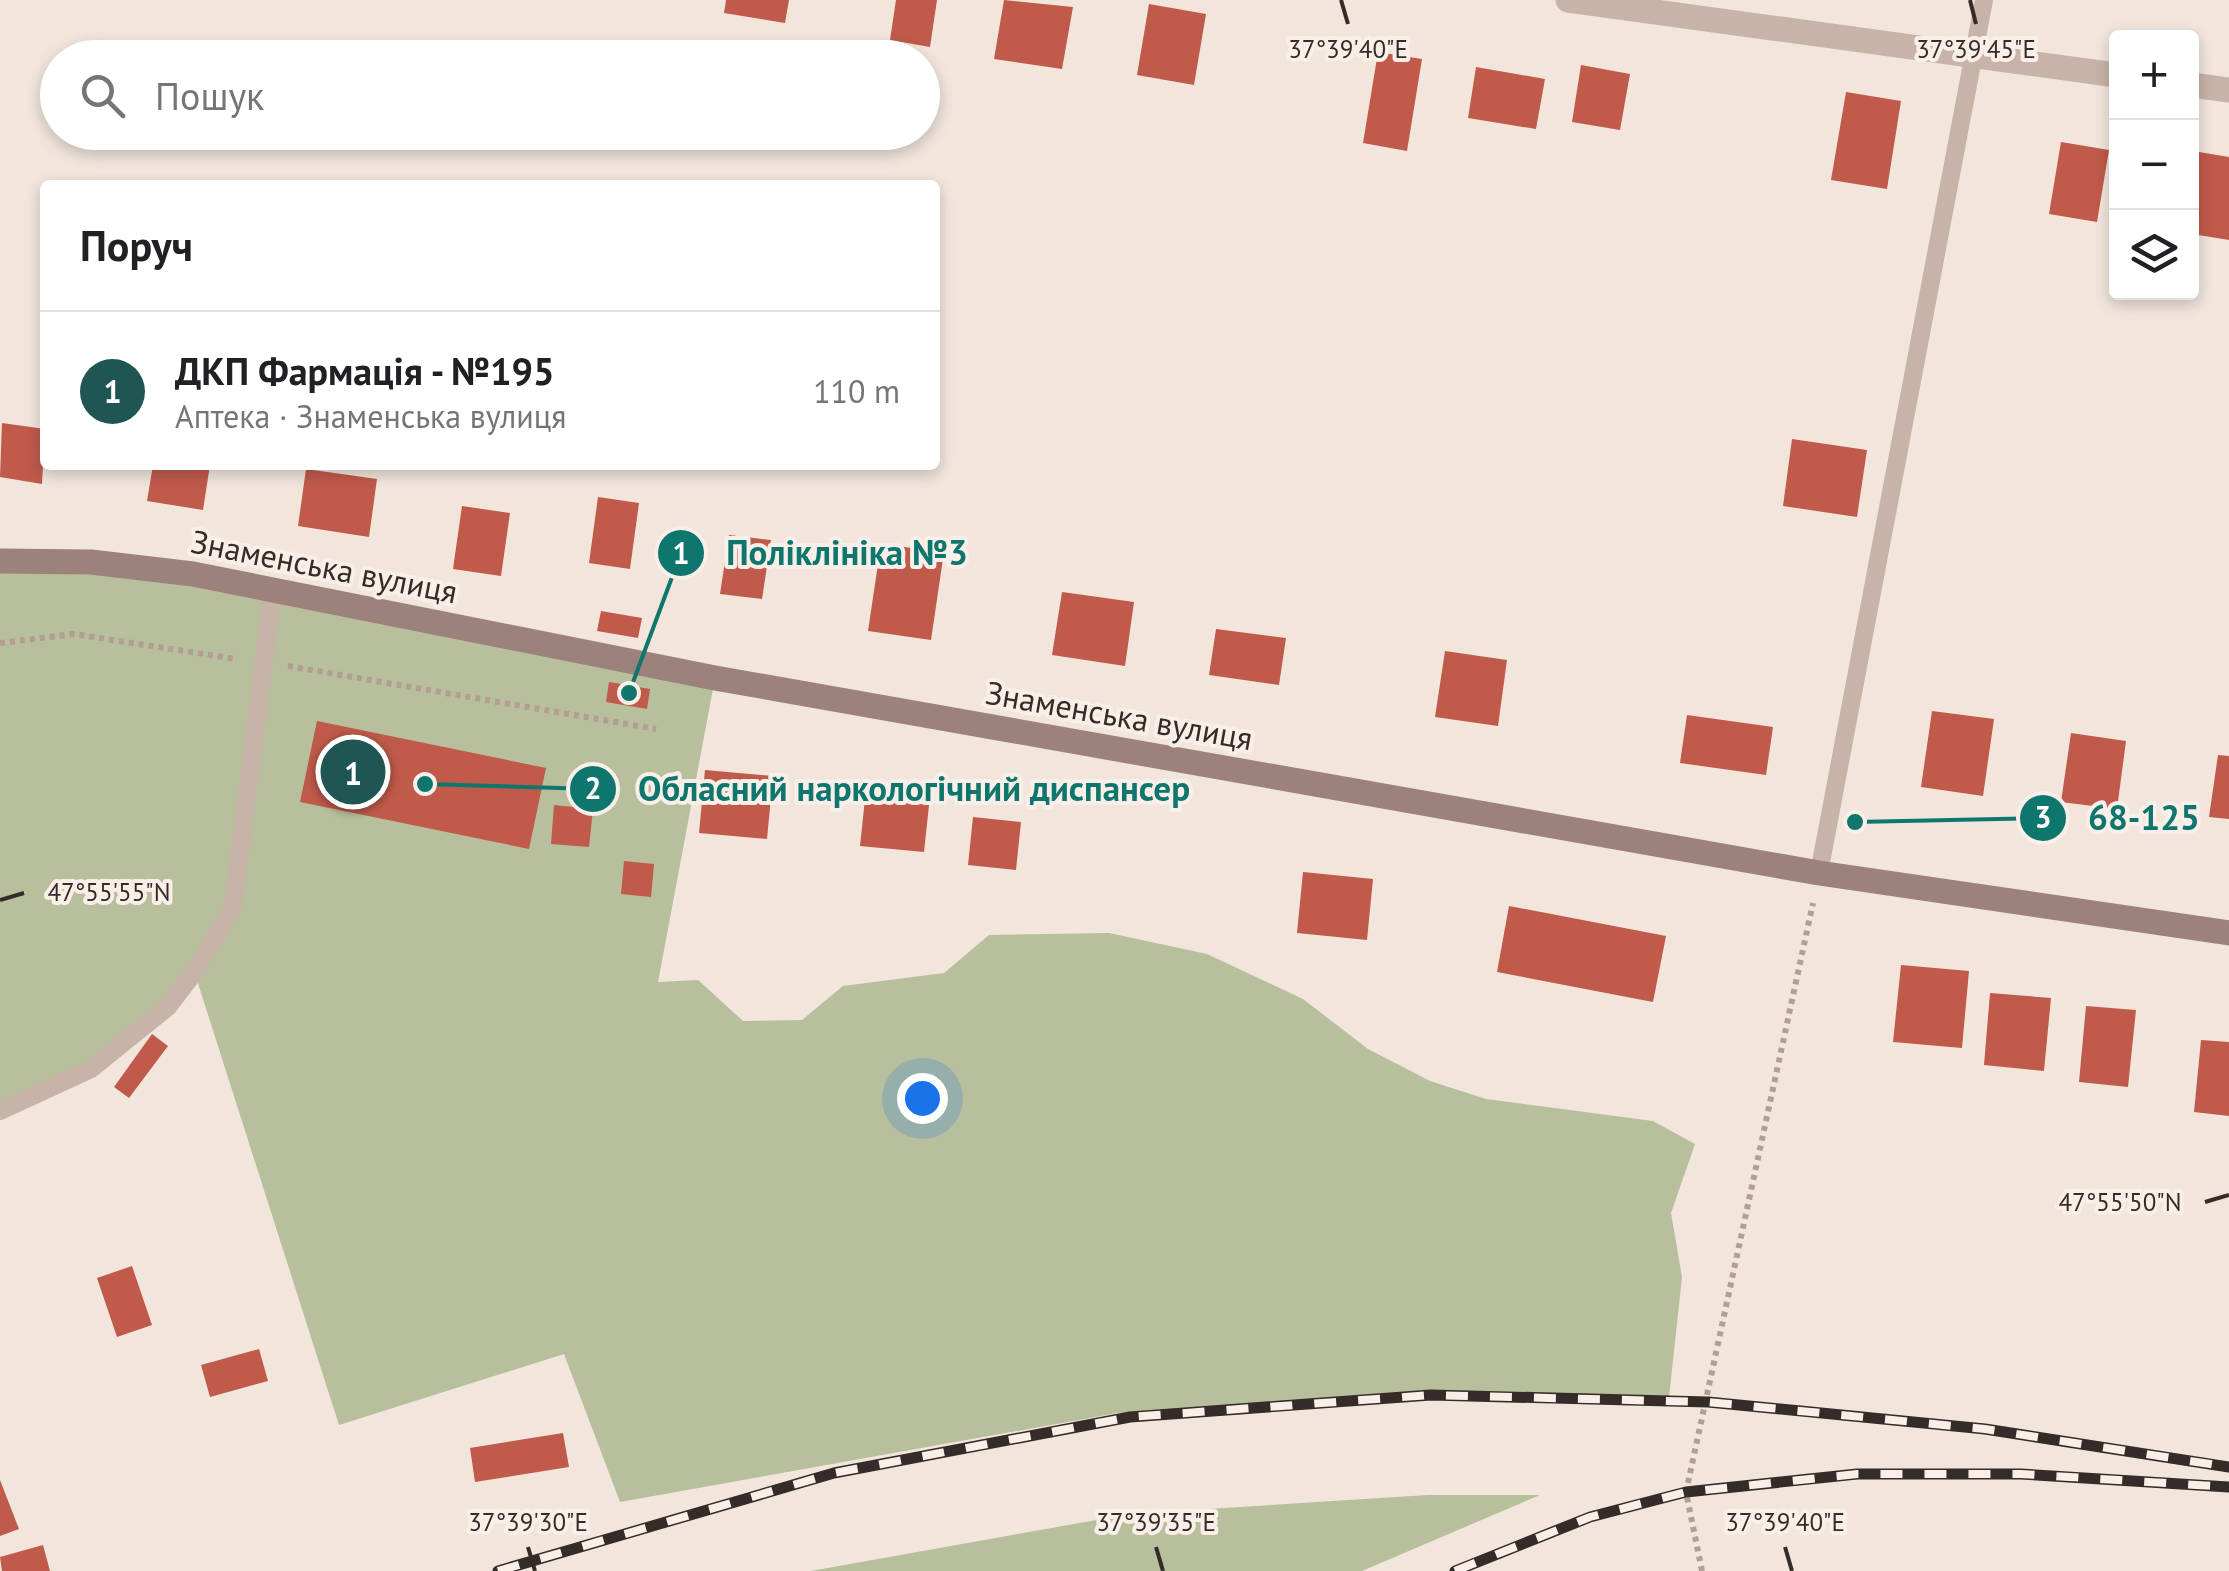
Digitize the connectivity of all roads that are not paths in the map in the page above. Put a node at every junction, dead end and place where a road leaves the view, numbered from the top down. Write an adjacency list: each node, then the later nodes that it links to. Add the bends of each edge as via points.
1 (1568, 0): 3 (street)
2 (1984, 0): 3 (lane)
3 (1976, 58): 4 (street); 9 (lane)
4 (2109, 75)
5 (2199, 86): 6 (street)
6 (2229, 90)
7 (0, 560): 8 (main road, Знаменська вулиця, via 90,562)
8 (274, 588): 9 (main road, Знаменська вулиця, via 715,678); 11 (lane, via 233,907 168,1006 91,1069)
9 (1819, 873): 10 (main road, Знаменська вулиця)
10 (2229, 933)
11 (0, 1111)

